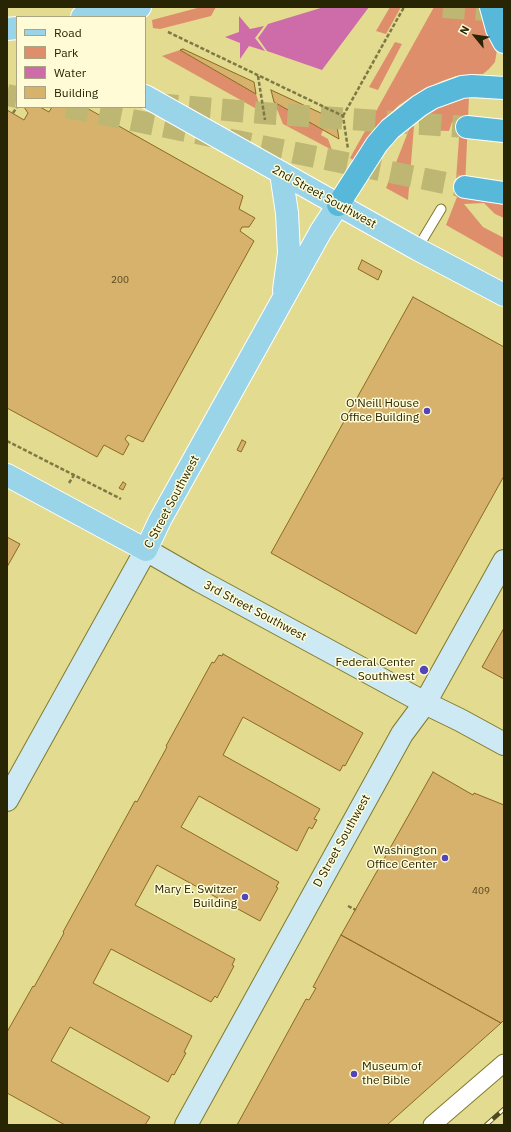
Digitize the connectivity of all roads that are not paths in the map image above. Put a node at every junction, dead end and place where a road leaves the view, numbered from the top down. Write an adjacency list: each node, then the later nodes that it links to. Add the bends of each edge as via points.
1 (140, 7): 3 (main road)
2 (491, 7): 4 (highway)
3 (90, 16)
4 (504, 42)
5 (504, 88): 12 (highway, via 462,87 432,98 419,106 390,129 377,144)
6 (146, 97): 9 (main road, 2nd Street Southwest)
7 (467, 127): 8 (highway)
8 (504, 131)
9 (282, 173): 12 (main road, 2nd Street Southwest); 16 (main road, via 289,252)
10 (465, 187): 11 (highway)
11 (504, 193)
12 (338, 205): 14 (main road, 2nd Street Southwest); 16 (main road, C Street Southwest)
13 (441, 209): 14 (lane)
14 (417, 249): 15 (main road, 2nd Street Southwest)
15 (504, 295)
16 (282, 303): 18 (main road, C Street Southwest, via 160,520)
17 (7, 475): 18 (main road, 3rd Street Southwest)
18 (146, 550): 20 (street, 3rd Street Southwest); 22 (street, C Street Southwest)
19 (504, 561): 20 (street, D Street Southwest)
20 (425, 703): 21 (street, 3rd Street Southwest); 24 (street, D Street Southwest, via 402,734)
21 (504, 744)
22 (7, 800)
23 (504, 1063): 25 (street)
24 (186, 1125)
25 (432, 1125)

